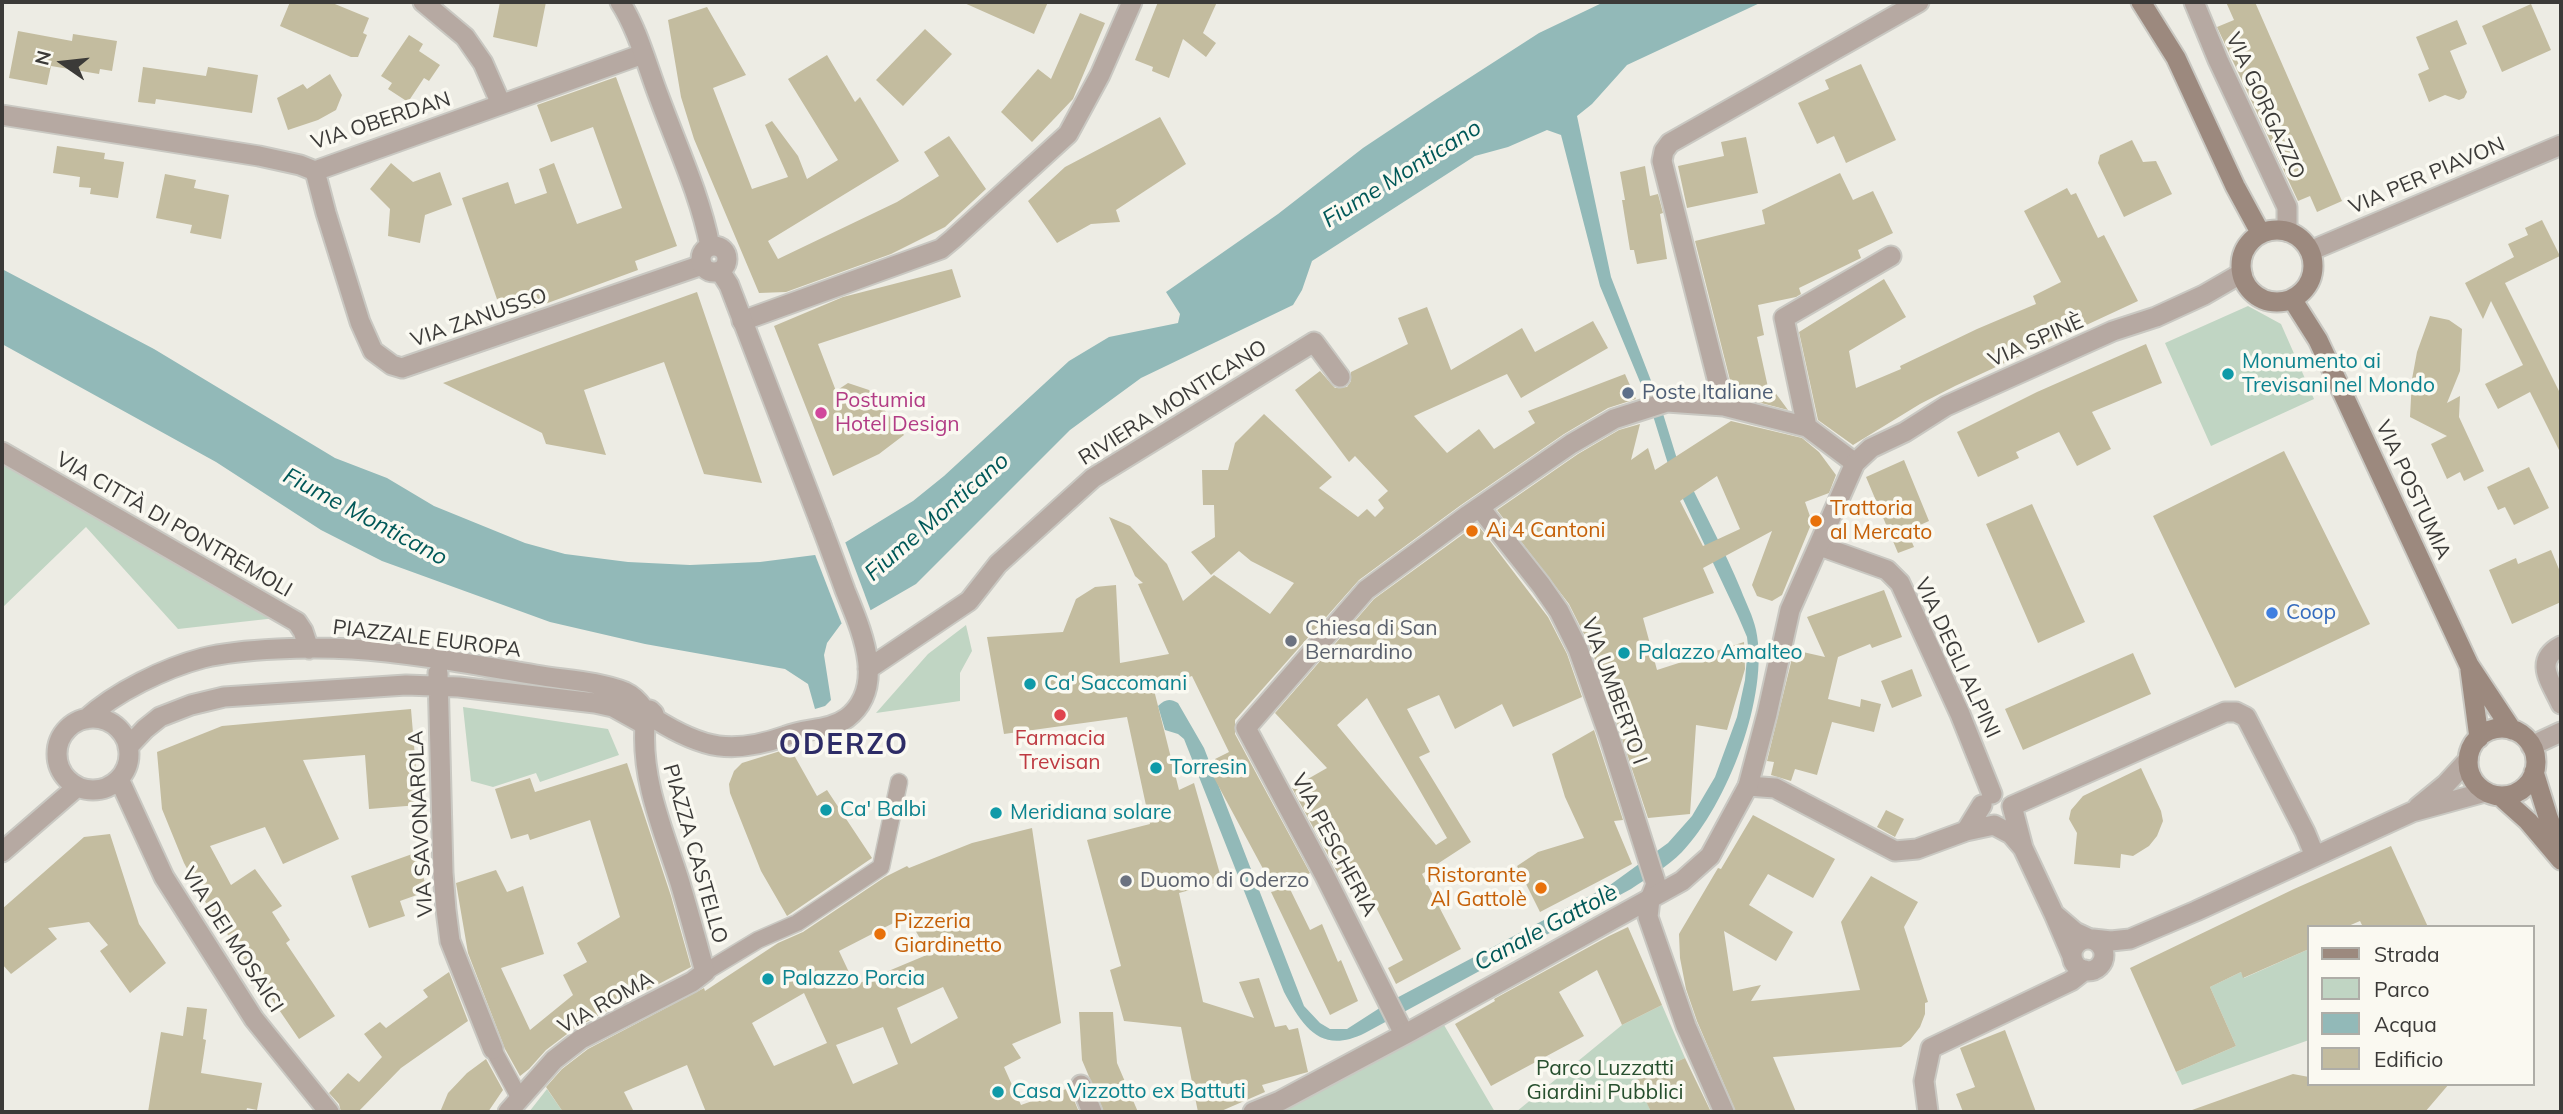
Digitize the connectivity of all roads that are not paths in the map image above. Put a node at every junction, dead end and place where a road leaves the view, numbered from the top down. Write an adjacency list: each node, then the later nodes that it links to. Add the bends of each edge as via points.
1 (423, 2): 8 (street, via 465,37 483,63)
2 (620, 2): 7 (street)
3 (1132, 2): 19 (street, via 1068,134 953,239 941,248)
4 (1919, 2): 21 (street, via 1664,151 1662,161)
5 (2141, 2): 13 (main road, via 2176,58)
6 (2194, 2): 12 (street, VIA GORGAZZO, via 2287,207)
7 (642, 54): 8 (street, VIA OBERDAN); 16 (street, PIAZZA CASTELLO, via 710,246 725,252 727,260)
8 (501, 104): 11 (street, VIA OBERDAN)
9 (2, 115): 11 (street, VIA OBERDAN, via 259,156)
10 (2561, 145): 14 (street, VIA PER PIAVON)
11 (315, 171): 16 (street, VIA ZANUSSO, via 359,322 373,351 402,368)
12 (2287, 231): 13 (main road); 14 (main road)
13 (2261, 234): 17 (main road, via 2245,250)
14 (2310, 251): 18 (main road, via 2313,273 2302,293)
15 (1891, 256): 22 (street, via 1784,318)
16 (711, 268): 19 (street, PIAZZA CASTELLO, via 729,285)
17 (2242, 273): 18 (main road, via 2252,292 2261,298 2271,302); 24 (street, VIA SPINÈ, via 2156,317 2113,331 1946,406)
18 (2292, 299): 30 (main road, VIA POSTUMIA, via 2318,340)
19 (742, 321): 31 (street, PIAZZA CASTELLO, via 863,638)
20 (1340, 377): 31 (street, RIVIERA MONTICANO, via 1314,342 1093,478 998,564 969,601)
21 (1724, 406): 22 (street); 25 (street, via 1667,402 1596,428)
22 (1807, 427): 24 (street)
23 (2, 452): 28 (street, VIA CITTÀ DI PONTREMOLI, via 297,622)
24 (1855, 463): 26 (street)
25 (1480, 508): 58 (street, VIA UMBERTO I, via 1553,603 1578,649 1647,856); 64 (street, VIA PESCHERIA, via 1366,590 1246,728)
26 (1820, 546): 45 (street, via 1790,610); 48 (street, VIA DEGLI ALPINI, via 1886,570 1900,583 1960,714)
27 (2561, 646): 33 (street, via 2546,658 2545,666)
28 (309, 649): 29 (street, PIAZZALE EUROPA); 34 (street, PIAZZALE EUROPA, via 236,653 193,661 105,702)
29 (431, 658): 32 (street, VIA SAVONAROLA); 35 (street, PIAZZALE EUROPA, via 617,690 637,700)
30 (2469, 665): 36 (main road, VIA POSTUMIA); 38 (main road, VIA POSTUMIA)
31 (868, 669): 35 (street, PIAZZA CASTELLO, via 863,700 847,718 764,744 734,748 705,744)
32 (427, 685): 35 (street, via 594,703); 40 (street, via 224,697 160,717); 65 (street, VIA SAVONAROLA, via 449,930)
33 (2561, 704)
34 (86, 719): 40 (street, via 108,721 125,737); 46 (street, PIAZZALE EUROPA, via 66,729 57,749 61,771)
35 (646, 719): 63 (street, PIAZZA CASTELLO, via 643,747 650,792)
36 (2512, 730): 38 (main road, via 2493,730); 39 (main road, VIA POSTUMIA)
37 (2561, 732): 39 (street)
38 (2479, 738): 41 (main road)
39 (2531, 746): 42 (main road)
40 (128, 747): 43 (street, via 126,770)
41 (2469, 760): 47 (main road, via 2475,783); 50 (street)
42 (2534, 772): 47 (main road, via 2517,793); 54 (main road)
43 (119, 779): 46 (street, via 99,790); 68 (street, VIA DEI MOSAICI, via 164,877 254,1019)
44 (899, 782): 63 (street, PIAZZA CASTELLO, via 881,867 797,923)
45 (1748, 786): 52 (street, via 1775,788 1895,851 1917,849); 58 (street, via 1710,856 1682,881)
46 (77, 787): 55 (street)
47 (2492, 794): 50 (street); 57 (main road, via 2528,821)
48 (1987, 800): 49 (street, via 2003,794); 51 (street, VIA DEGLI ALPINI, via 1985,820); 52 (street)
49 (2012, 806): 51 (street, via 2008,820); 53 (street, VIA DEGLI ALPINI); 56 (street, via 2225,712 2236,712 2246,716)
50 (2412, 812): 56 (street)
51 (1994, 825): 52 (street); 53 (street, VIA DEGLI ALPINI, via 2011,834)
52 (1966, 831)
53 (2023, 848): 59 (street, VIA DEGLI ALPINI)
54 (2561, 849)
55 (2, 852)
56 (2315, 856): 61 (street)
57 (2561, 860)
58 (1653, 892): 64 (street); 71 (street, VIA UMBERTO I, via 1648,917 1651,928 1686,1026)
59 (2054, 914): 60 (street, VIA DEGLI ALPINI); 62 (street, VIA DEGLI ALPINI)
60 (2092, 939): 61 (street); 62 (street, via 2078,942); 62 (street, via 2101,946)
61 (2130, 939): 62 (street)
62 (2083, 962): 72 (street, via 2078,977 1931,1048 1924,1081)
63 (705, 972): 67 (street, VIA ROMA, via 582,1039 554,1060)
64 (1401, 1027): 70 (street, via 1280,1101)
65 (493, 1049): 67 (street, VIA SAVONAROLA)
66 (1081, 1085): 69 (street)
67 (513, 1105)
68 (325, 1109)
69 (1092, 1112)
70 (1253, 1112)
71 (1724, 1112)
72 (1928, 1112)

